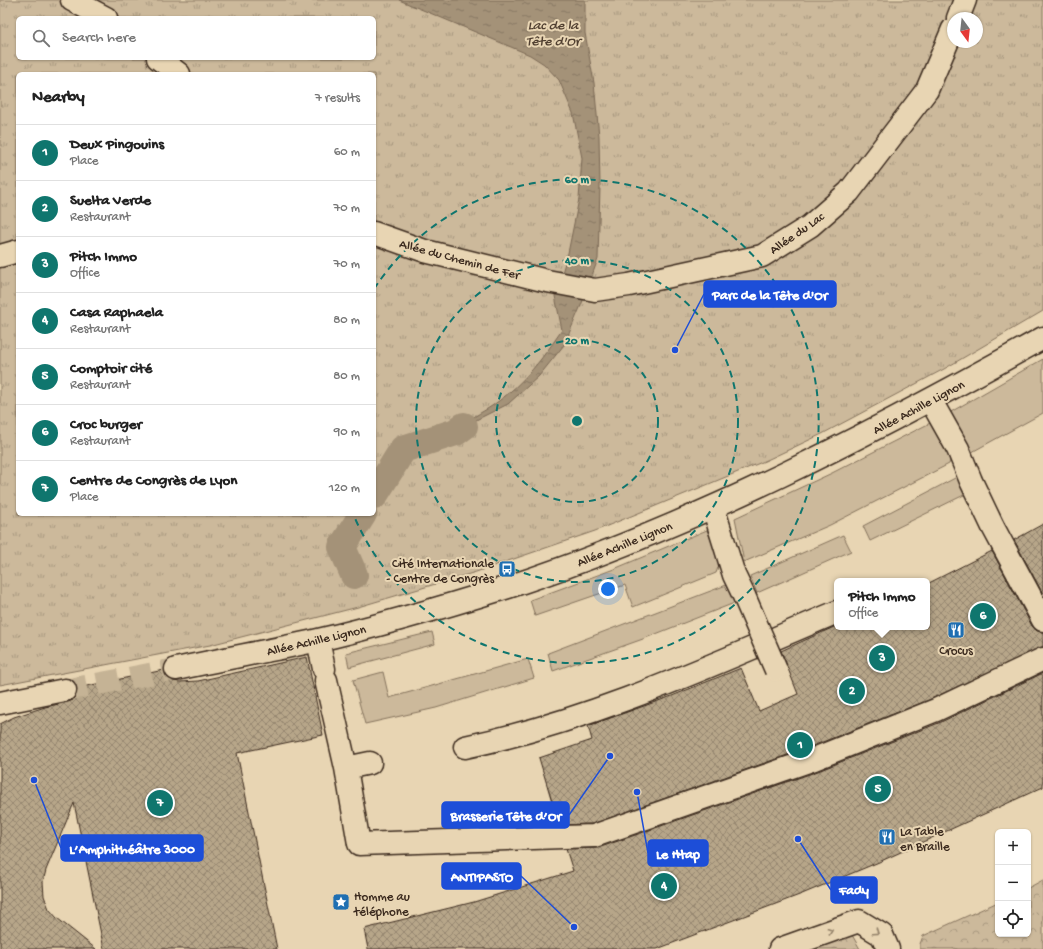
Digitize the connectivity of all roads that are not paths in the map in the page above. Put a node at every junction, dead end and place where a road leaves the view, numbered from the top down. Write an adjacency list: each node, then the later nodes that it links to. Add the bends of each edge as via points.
1 (72, 0): 4 (street)
2 (965, 0): 3 (street)
3 (960, 12)
4 (102, 16)
5 (947, 43): 11 (street, Allée du Lac, via 927,90 849,192 810,226 762,256 595,290)
6 (161, 60): 7 (street)
7 (176, 72)
8 (376, 234): 11 (street, Allée du Chemin de Fer, via 425,251)
9 (16, 251): 10 (street)
10 (0, 256)
11 (550, 281)
12 (1043, 338): 13 (street, Allée Achille Lignon)
13 (931, 400): 14 (street, Allée Achille Lignon, via 828,453); 16 (street, via 958,449 993,527)
14 (713, 506): 17 (street, Allée Achille Lignon, via 628,542 511,586 422,613); 20 (street, bridge, via 734,574)
15 (834, 613): 23 (street, via 640,694 510,737)
16 (1043, 620)
17 (318, 640): 19 (street, Allée Achille Lignon); 25 (street)
18 (1043, 659): 25 (street, via 936,710 821,756 594,836 360,844)
19 (176, 668)
20 (776, 670)
21 (65, 690): 22 (street)
22 (0, 703)
23 (465, 747)
24 (370, 763): 25 (street)
25 (346, 768)
26 (780, 949): 27 (street, one-way to 27, via 859,921 882,935)
27 (888, 949)

